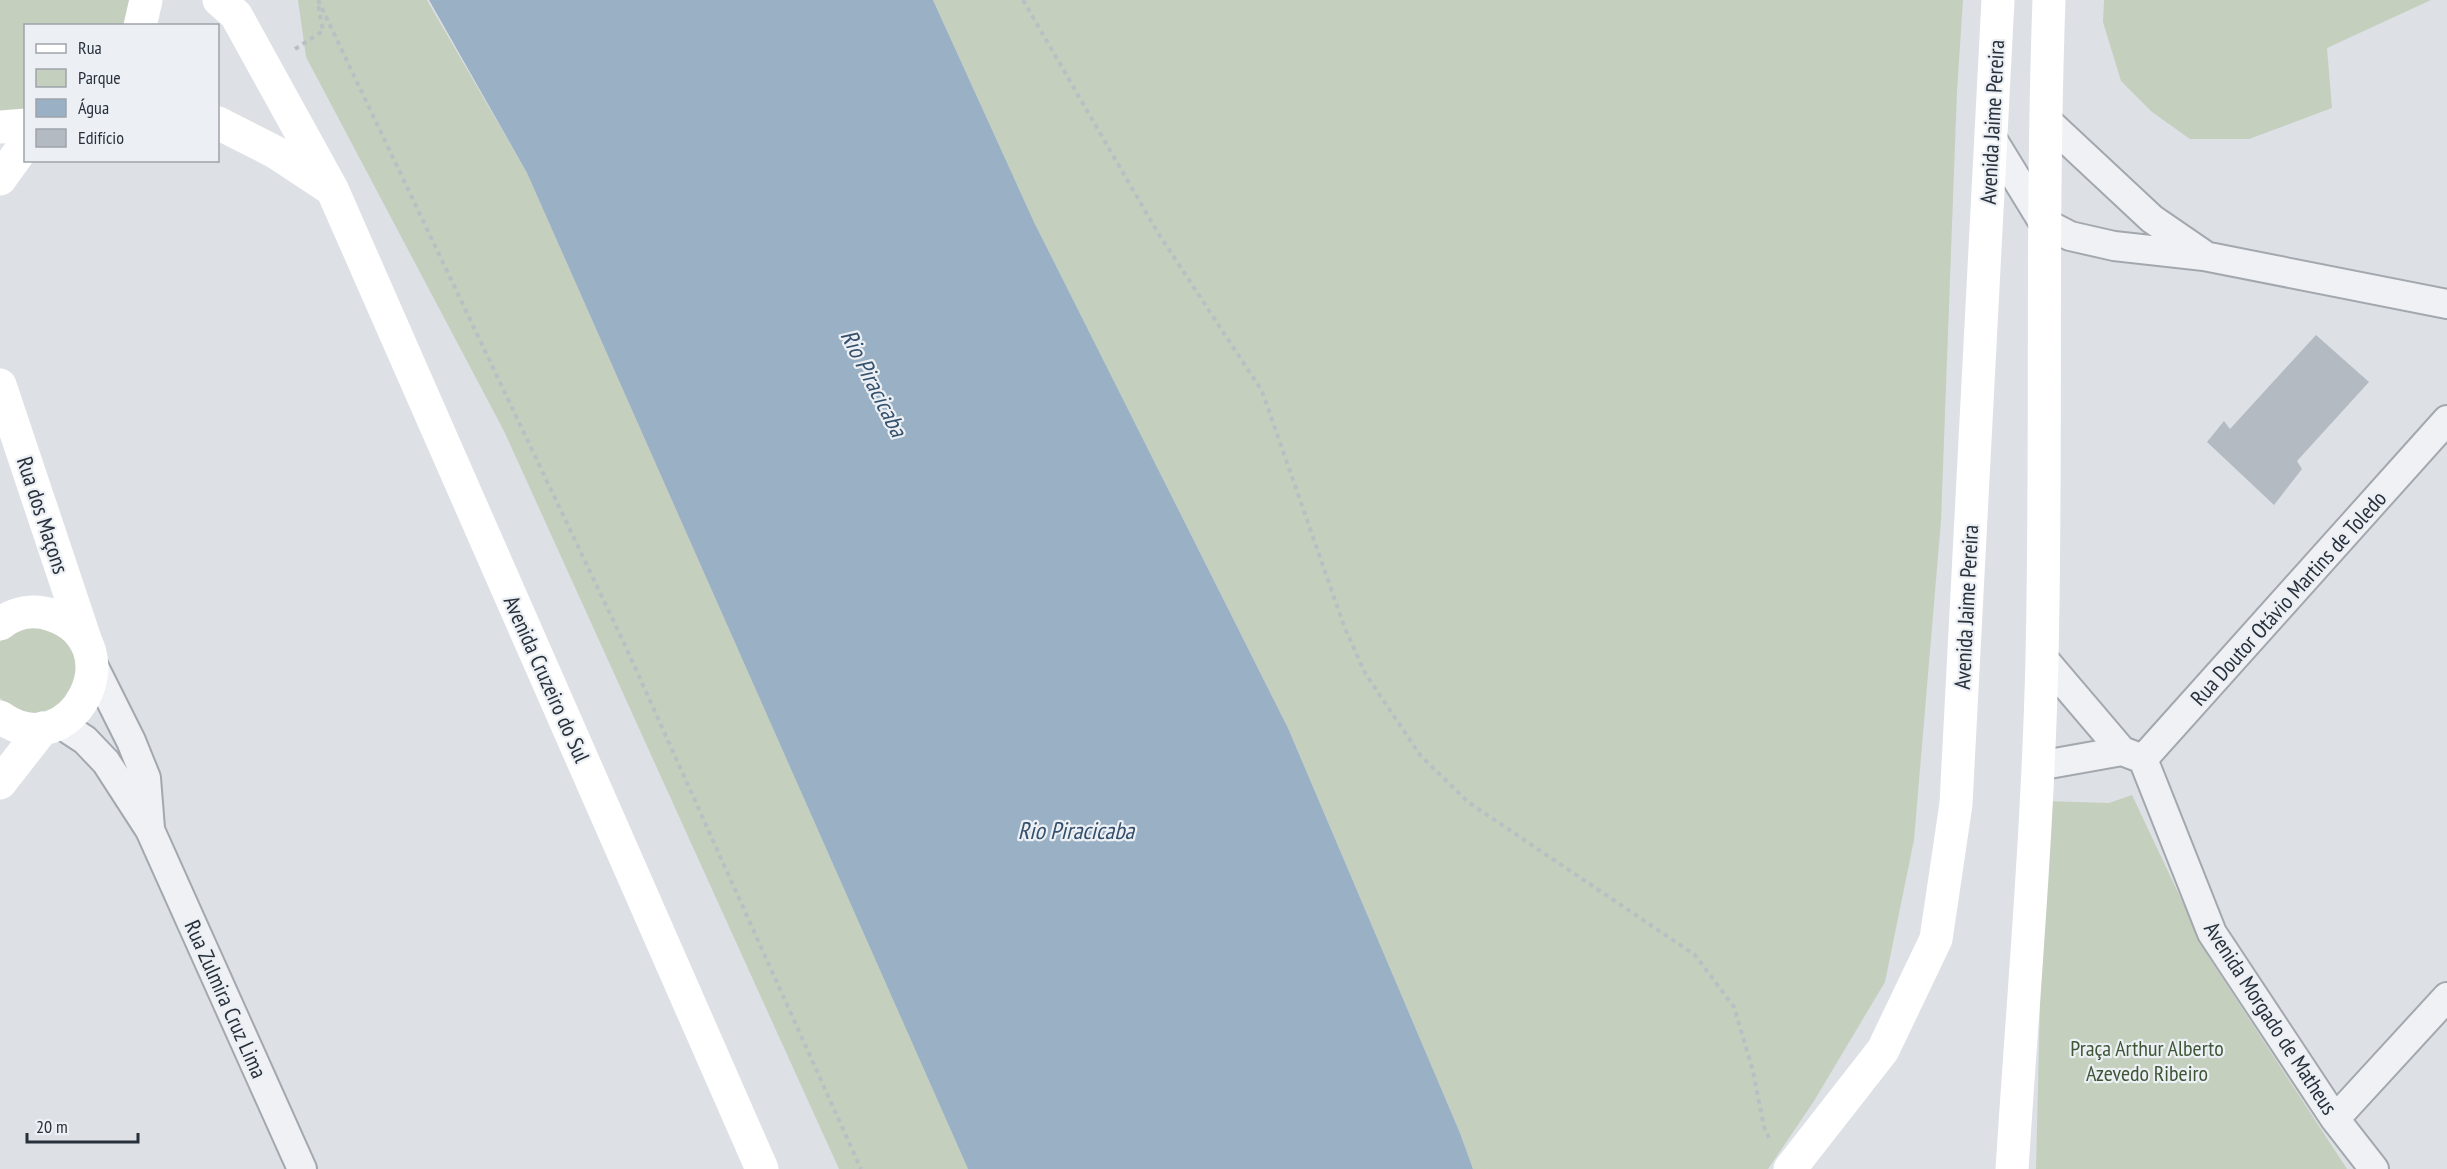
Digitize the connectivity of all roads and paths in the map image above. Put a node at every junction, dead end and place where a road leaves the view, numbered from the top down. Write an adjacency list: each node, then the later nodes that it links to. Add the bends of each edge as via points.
1 (146, 0): 7 (main road)
2 (317, 0): 8 (path, via 323,31); 36 (path, via 624,643)
3 (1023, 0): 33 (path, via 1158,233 1262,391 1344,626 1365,673 1420,755 1468,802 1695,955 1734,1007 1764,1127)
4 (1998, 0): 13 (main road, Avenida Jaime Pereira)
5 (2049, 0): 9 (main road)
6 (233, 11): 8 (main road, Avenida Cruzeiro do Sul)
7 (140, 24)
8 (266, 68): 16 (main road, Avenida Cruzeiro do Sul)
9 (2046, 120): 17 (main road); 18 (street, via 2152,219)
10 (219, 124): 16 (main road, via 275,152)
11 (24, 125): 12 (main road)
12 (0, 127)
13 (1991, 137): 17 (street); 33 (main road, Avenida Jaime Pereira, via 1956,804 1936,939 1883,1050)
14 (24, 146): 15 (main road)
15 (0, 179)
16 (332, 189): 35 (main road, Avenida Cruzeiro do Sul)
17 (2043, 222): 18 (street, via 2070,236 2114,246); 24 (main road)
18 (2204, 256): 19 (street)
19 (2447, 304)
20 (0, 385): 23 (main road, Rua dos Maçons)
21 (2447, 420): 27 (street, Rua Doutor Otávio Martins de Toledo)
22 (0, 624): 23 (main road, via 24,612 43,612 61,618 76,630)
23 (89, 654): 26 (main road, via 92,681 86,698 75,712); 30 (street, Rua Zulmira Cruz Lima, via 146,778)
24 (2042, 657): 27 (street); 28 (main road)
25 (0, 717): 26 (main road, via 25,728)
26 (51, 726): 29 (main road); 30 (street, Rua Zulmira Cruz Lima, via 85,740 106,762)
27 (2133, 755): 28 (street); 32 (street, Avenida Morgado de Matheus, via 2212,933)
28 (2038, 766): 37 (main road)
29 (0, 783)
30 (150, 830): 34 (street, Rua Zulmira Cruz Lima)
31 (2447, 997): 32 (street)
32 (2335, 1119): 38 (street, Avenida Morgado de Matheus)
33 (1782, 1158)
34 (302, 1169)
35 (762, 1169)
36 (861, 1169)
37 (2012, 1169)
38 (2374, 1169)

